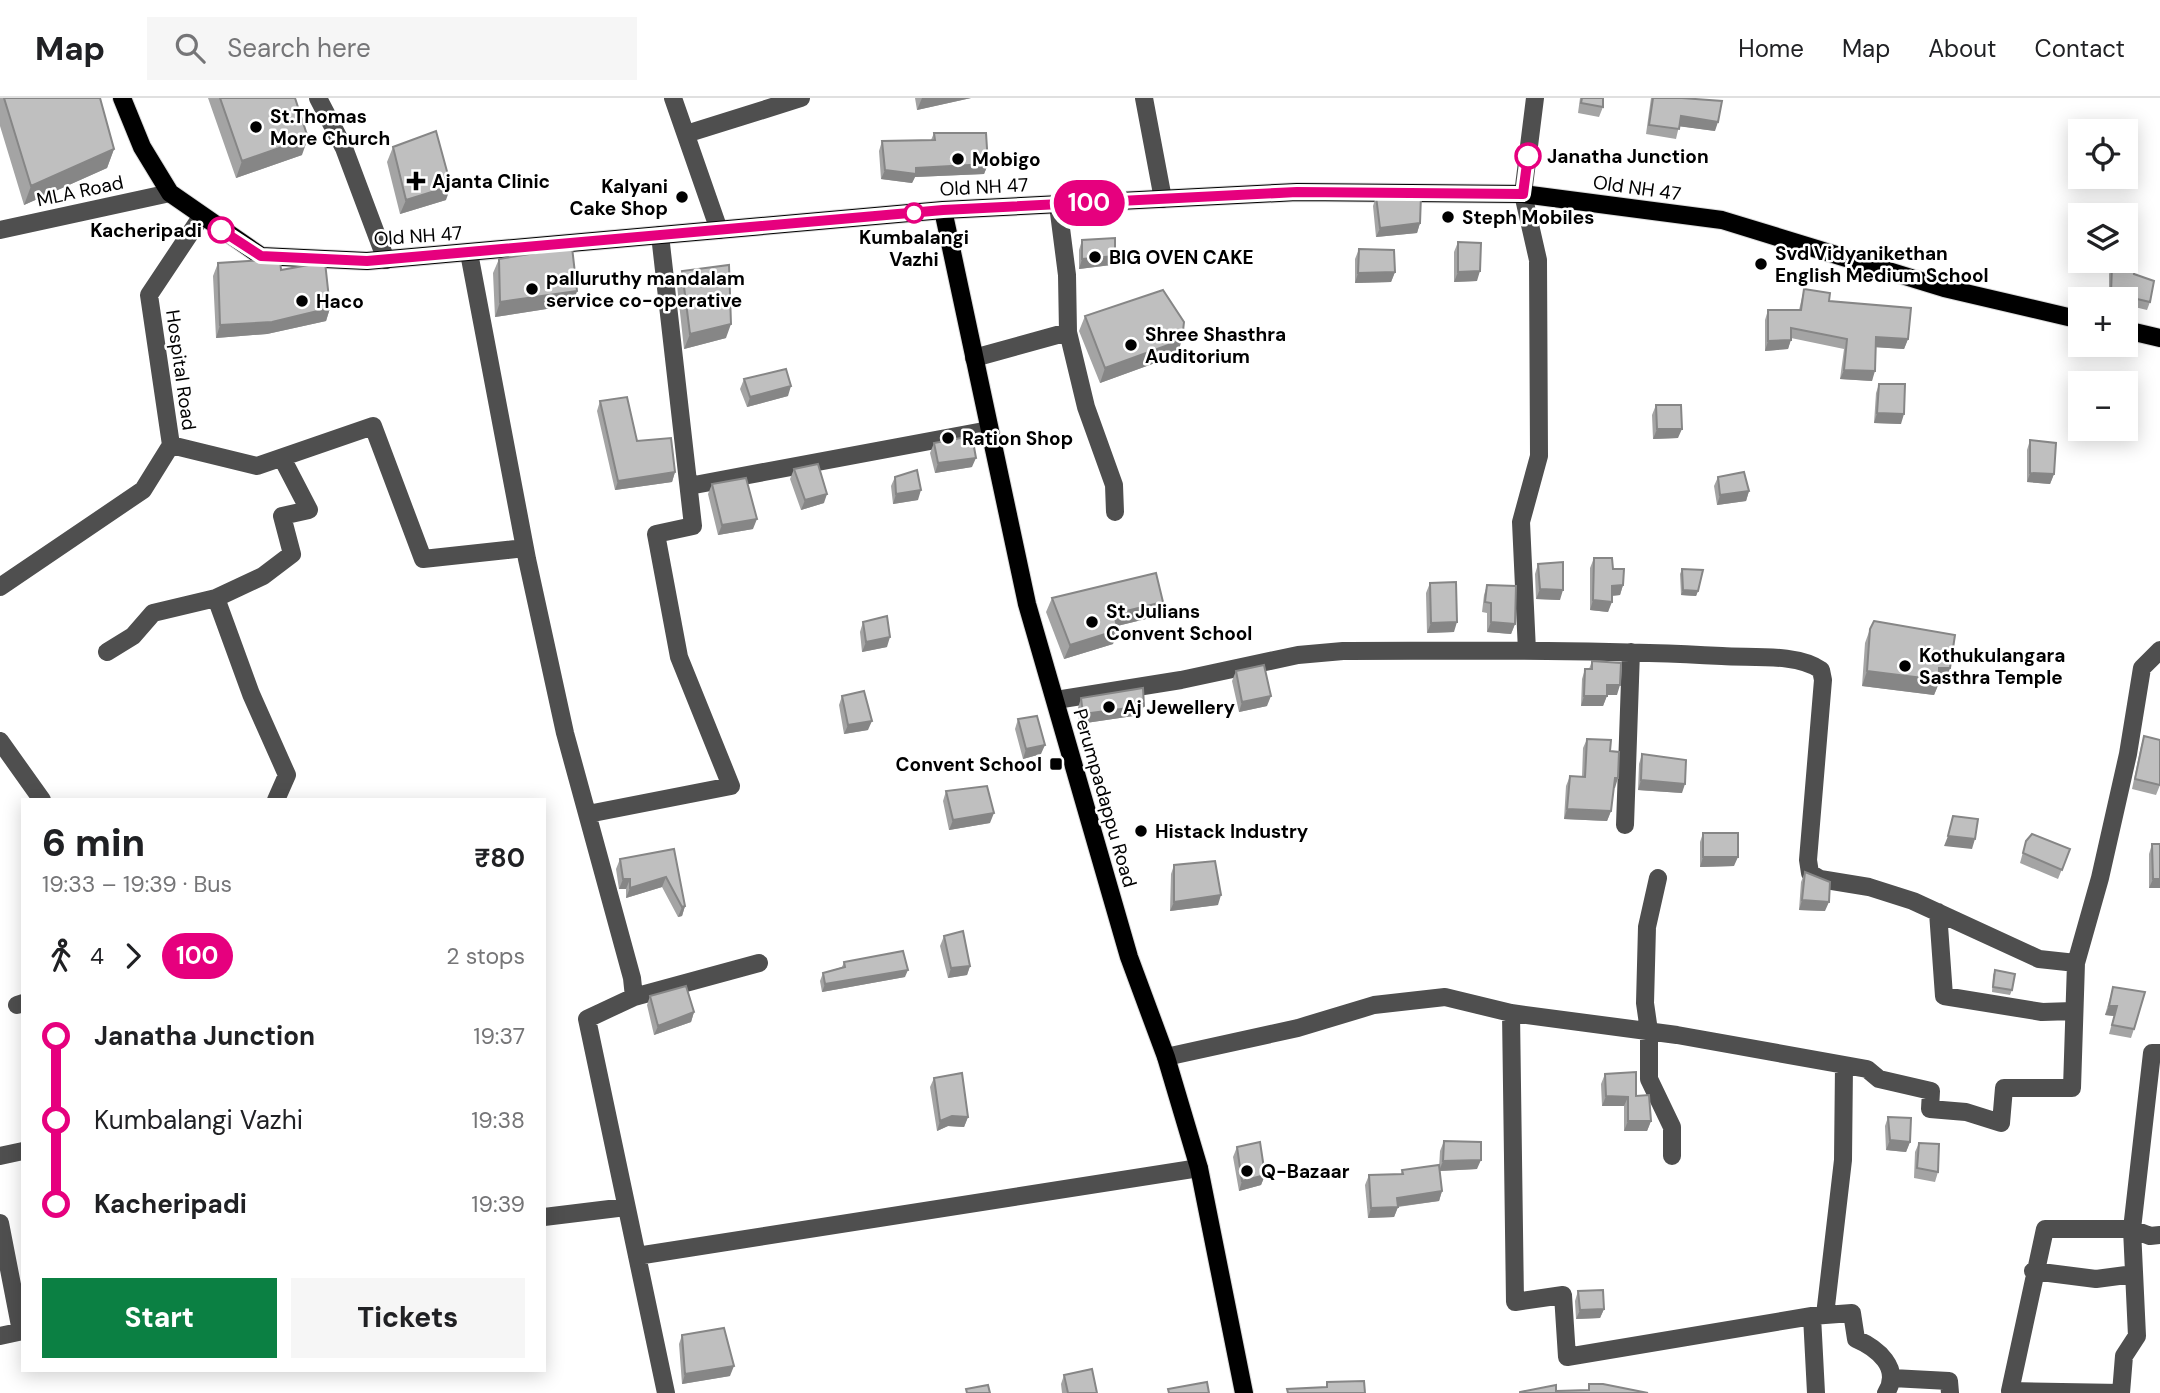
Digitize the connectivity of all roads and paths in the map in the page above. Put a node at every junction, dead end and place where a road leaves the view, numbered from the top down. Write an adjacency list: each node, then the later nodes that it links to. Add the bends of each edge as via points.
1 (122, 98): 8 (main road, Old NH 47, via 142,147)
2 (317, 98): 18 (street, via 344,148)
3 (673, 98): 7 (street)
4 (802, 98): 7 (street)
5 (1144, 98): 10 (street)
6 (1535, 98): 9 (street)
7 (686, 134): 15 (street)
8 (170, 193): 13 (main road, Old NH 47); 14 (street, MLA Road)
9 (1523, 194): 10 (main road, Old NH 47, via 1297,192); 19 (main road, Old NH 47, via 1722,220 1944,288); 33 (street, via 1538,260 1539,456 1521,522)
10 (1163, 199): 11 (main road, Old NH 47)
11 (1058, 205): 12 (main road, Old NH 47); 20 (street)
12 (943, 210): 15 (main road, Old NH 47); 23 (main road, Perumpadappu Road)
13 (201, 217): 18 (main road, Old NH 47, via 261,256); 25 (street, Hospital Road, via 149,295)
14 (0, 230)
15 (719, 230): 16 (main road, Old NH 47)
16 (660, 235): 17 (main road, Old NH 47); 27 (street)
17 (469, 253): 18 (main road, Old NH 47); 29 (street)
18 (386, 260)
19 (2068, 317)
20 (1068, 332): 23 (street); 28 (street, via 1086,407 1114,485)
21 (2138, 333): 22 (main road)
22 (2160, 338)
23 (974, 358): 24 (main road, Perumpadappu Road)
24 (989, 430): 27 (street); 36 (main road, Perumpadappu Road, via 1027,604)
25 (171, 445): 26 (street, via 257,466); 30 (street, Hospital Road, via 144,491)
26 (282, 458): 29 (street, via 373,426 424,559); 31 (street, via 309,510 282,516 292,554 263,576)
27 (689, 486): 40 (street, via 693,526 656,534 679,657 732,786)
28 (1115, 512)
29 (525, 548): 40 (street, via 565,733)
30 (0, 587)
31 (216, 598): 34 (street, via 153,613 133,636); 39 (street, via 251,694 288,775)
32 (2160, 650): 45 (street, via 2142,668 2128,754)
33 (1527, 651): 35 (street); 36 (street, via 1298,655)
34 (107, 652)
35 (1631, 652): 41 (street); 43 (street, via 1787,660 1821,670 1810,873 1820,879 1869,887)
36 (1056, 700): 51 (main road, Perumpadappu Road, via 1129,957)
37 (0, 741): 38 (street)
38 (41, 798)
39 (277, 798)
40 (588, 814): 46 (street)
41 (1625, 825)
42 (1658, 878): 49 (street, via 1647,927 1644,974)
43 (1938, 912): 45 (street, via 2039,959); 47 (street, via 1944,996 2042,1012)
44 (759, 963): 46 (street)
45 (2076, 963): 47 (street)
46 (634, 997): 57 (street, via 587,1019)
47 (2073, 1011): 52 (street, via 2071,1088 2004,1088 2001,1123 1966,1112 1930,1109 1931,1091)
48 (1511, 1013): 49 (street); 51 (street, via 1445,997 1374,1005 1298,1028); 65 (street, via 1515,1302 1563,1295 1567,1357)
49 (1649, 1031): 52 (street); 55 (street, via 1649,1079 1672,1127)
50 (2160, 1053): 60 (street, via 2152,1053)
51 (1166, 1057): 56 (main road, Perumpadappu Road)
52 (1844, 1066): 65 (street, via 1843,1160)
53 (21, 1151): 54 (street)
54 (0, 1156)
55 (1672, 1156)
56 (1199, 1168): 62 (street); 71 (main road, Perumpadappu Road)
57 (626, 1208): 58 (street); 62 (street)
58 (546, 1217)
59 (0, 1223): 66 (street)
60 (2132, 1229): 61 (street); 63 (street, via 2045,1229); 64 (street)
61 (2160, 1235)
62 (637, 1256): 70 (street)
63 (2034, 1271): 64 (street, via 2096,1279); 74 (street, via 2010,1391)
64 (2134, 1274): 74 (street, via 2137,1336 2124,1356)
65 (1819, 1316): 69 (street, via 1852,1313 1856,1339 1875,1347 1888,1365); 72 (street)
66 (21, 1326)
67 (21, 1331): 68 (street)
68 (0, 1336)
69 (1889, 1386): 73 (street, via 1949,1381)
70 (666, 1393)
71 (1244, 1393)
72 (1816, 1393)
73 (1950, 1393)
74 (2121, 1393)

